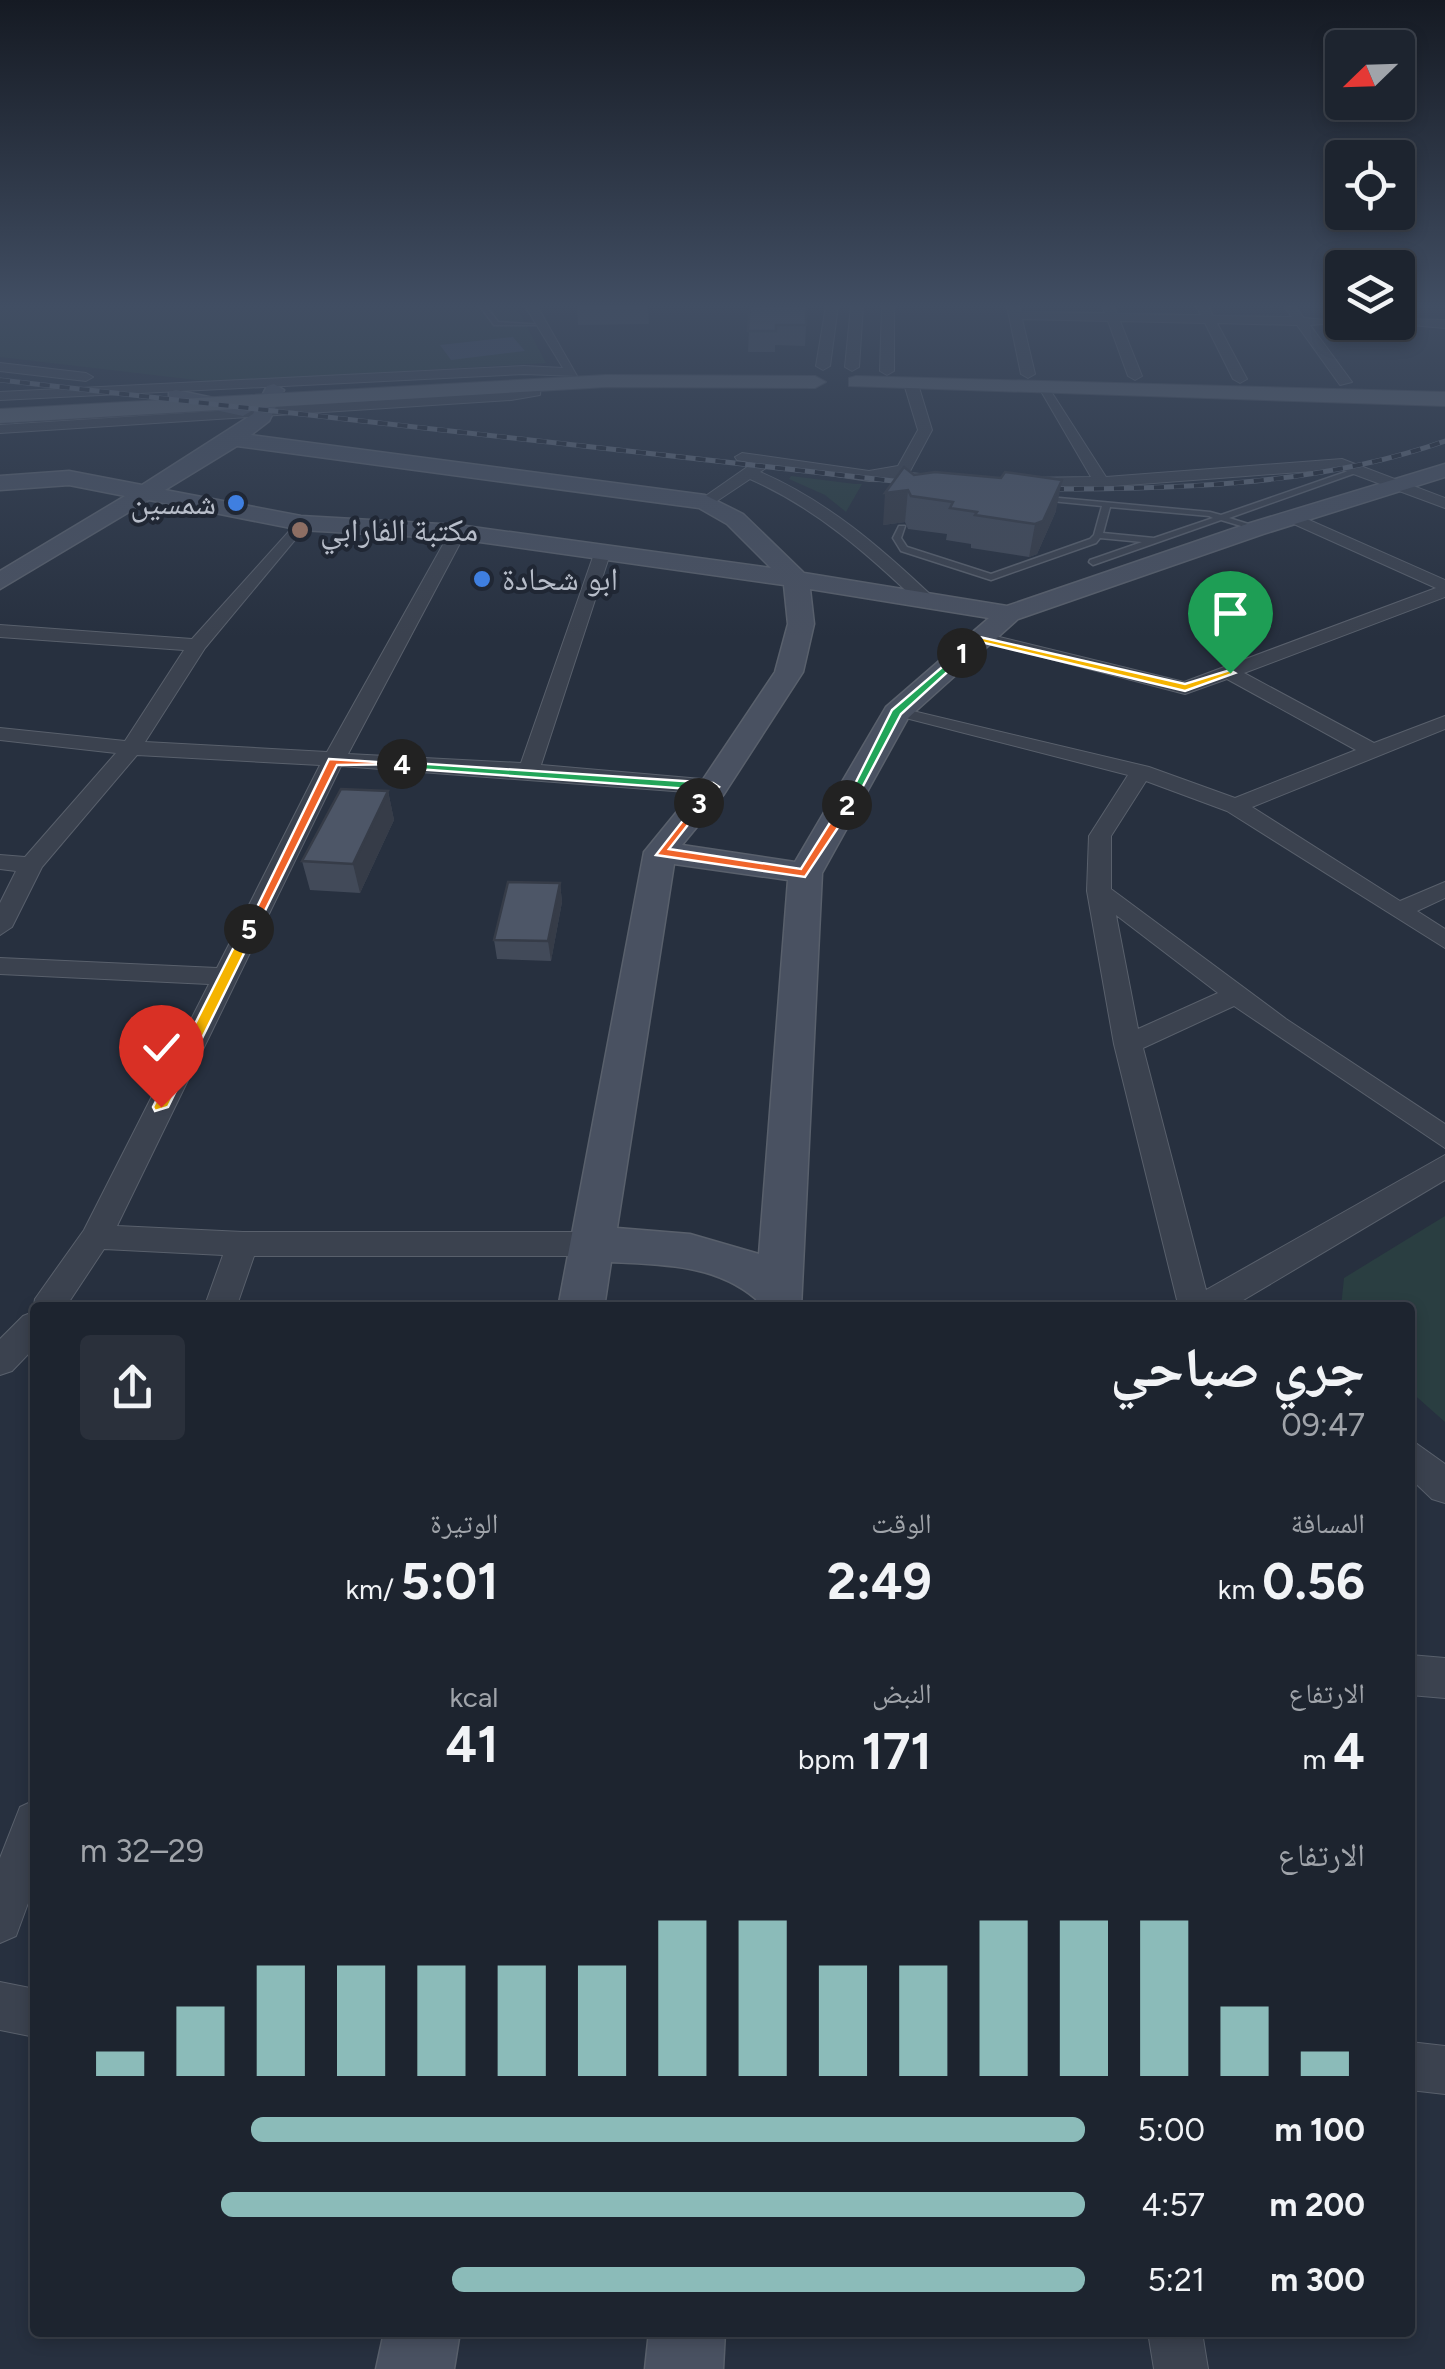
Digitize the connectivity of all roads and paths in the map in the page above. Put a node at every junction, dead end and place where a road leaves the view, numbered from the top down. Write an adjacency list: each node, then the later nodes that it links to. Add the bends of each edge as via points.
1 (164, 417): 5 (street)
2 (250, 417): 8 (street)
3 (920, 417): 14 (street, via 924,430 904,470)
4 (1058, 417): 17 (street)
5 (94, 424): 6 (street); 7 (street)
6 (0, 429)
7 (193, 435)
8 (223, 438): 20 (street); 22 (street)
9 (742, 457): 10 (street)
10 (764, 460): 13 (street); 14 (street)
11 (1360, 470): 17 (street, via 1316,464); 19 (street); 26 (lane)
12 (1445, 470): 19 (street)
13 (751, 474): 22 (street); 38 (street, via 791,489 870,547)
14 (870, 476): 15 (street)
15 (955, 480)
16 (1005, 482): 17 (street)
17 (1096, 482): 24 (lane)
18 (0, 483): 20 (street, via 70,478)
19 (1397, 484): 23 (street); 25 (street)
20 (149, 490): 27 (street); 36 (street)
21 (1024, 498): 24 (lane)
22 (705, 502): 35 (street, via 735,518)
23 (1445, 503)
24 (1107, 504): 26 (lane); 31 (lane)
25 (1292, 517): 29 (street); 37 (street)
26 (1222, 518): 29 (lane); 32 (lane)
27 (301, 523): 30 (street); 42 (street)
28 (902, 528): 31 (lane, via 897,538 904,550 991,576)
29 (1255, 529): 39 (street)
30 (458, 532): 33 (street); 49 (street)
31 (1098, 534): 32 (lane)
32 (1155, 542): 34 (lane)
33 (602, 554): 35 (street); 50 (street)
34 (1093, 562)
35 (796, 578): 38 (street); 52 (street, via 801,624 789,672)
36 (0, 582)
37 (1445, 588): 43 (street)
38 (927, 601): 39 (street)
39 (1009, 614): 41 (street)
40 (0, 630): 42 (street)
41 (978, 638): 43 (street, via 1185,688); 44 (street)
42 (197, 645): 47 (street)
43 (1230, 673): 48 (street)
44 (896, 713): 51 (street); 57 (street)
45 (1442, 726): 48 (street)
46 (0, 734): 47 (street)
47 (131, 748): 49 (street); 56 (street)
48 (1373, 751): 53 (street)
49 (333, 761): 50 (street); 65 (street)
50 (529, 770): 52 (street)
51 (1141, 772): 53 (street); 60 (street, via 1100,836)
52 (713, 787): 54 (street)
53 (1235, 806): 61 (street)
54 (660, 852): 57 (street); 72 (street)
55 (0, 862): 56 (street)
56 (30, 866): 58 (street); 62 (street)
57 (805, 873): 73 (street)
58 (0, 878)
59 (1445, 889): 61 (street)
60 (1100, 891): 66 (street); 67 (street)
61 (1398, 910): 63 (street)
62 (0, 928)
63 (1445, 940)
64 (0, 966): 65 (street)
65 (226, 977): 70 (street)
66 (1236, 995): 67 (street); 68 (street)
67 (1128, 1044): 77 (street)
68 (1445, 1138)
69 (1445, 1166): 78 (street)
70 (96, 1238): 71 (street); 74 (street)
71 (243, 1244): 72 (street); 75 (street)
72 (590, 1244): 73 (street, via 728,1257 760,1273); 76 (street)
73 (777, 1299)
74 (51, 1302)
75 (222, 1302)
76 (582, 1302)
77 (1197, 1302)
78 (1209, 1302)
79 (30, 1330): 80 (street)
80 (0, 1361)
81 (1415, 1460): 82 (street)
82 (1445, 1488)
83 (1415, 1675): 84 (street)
84 (1445, 1678)
85 (30, 1836): 86 (street)
86 (0, 1920)
87 (0, 2006): 88 (street)
88 (30, 2013)
89 (1415, 2067): 90 (street)
90 (1445, 2070)
91 (421, 2337): 94 (street)
92 (687, 2337): 95 (street)
93 (1176, 2337): 96 (street)
94 (415, 2369)
95 (684, 2369)
96 (1180, 2369)

